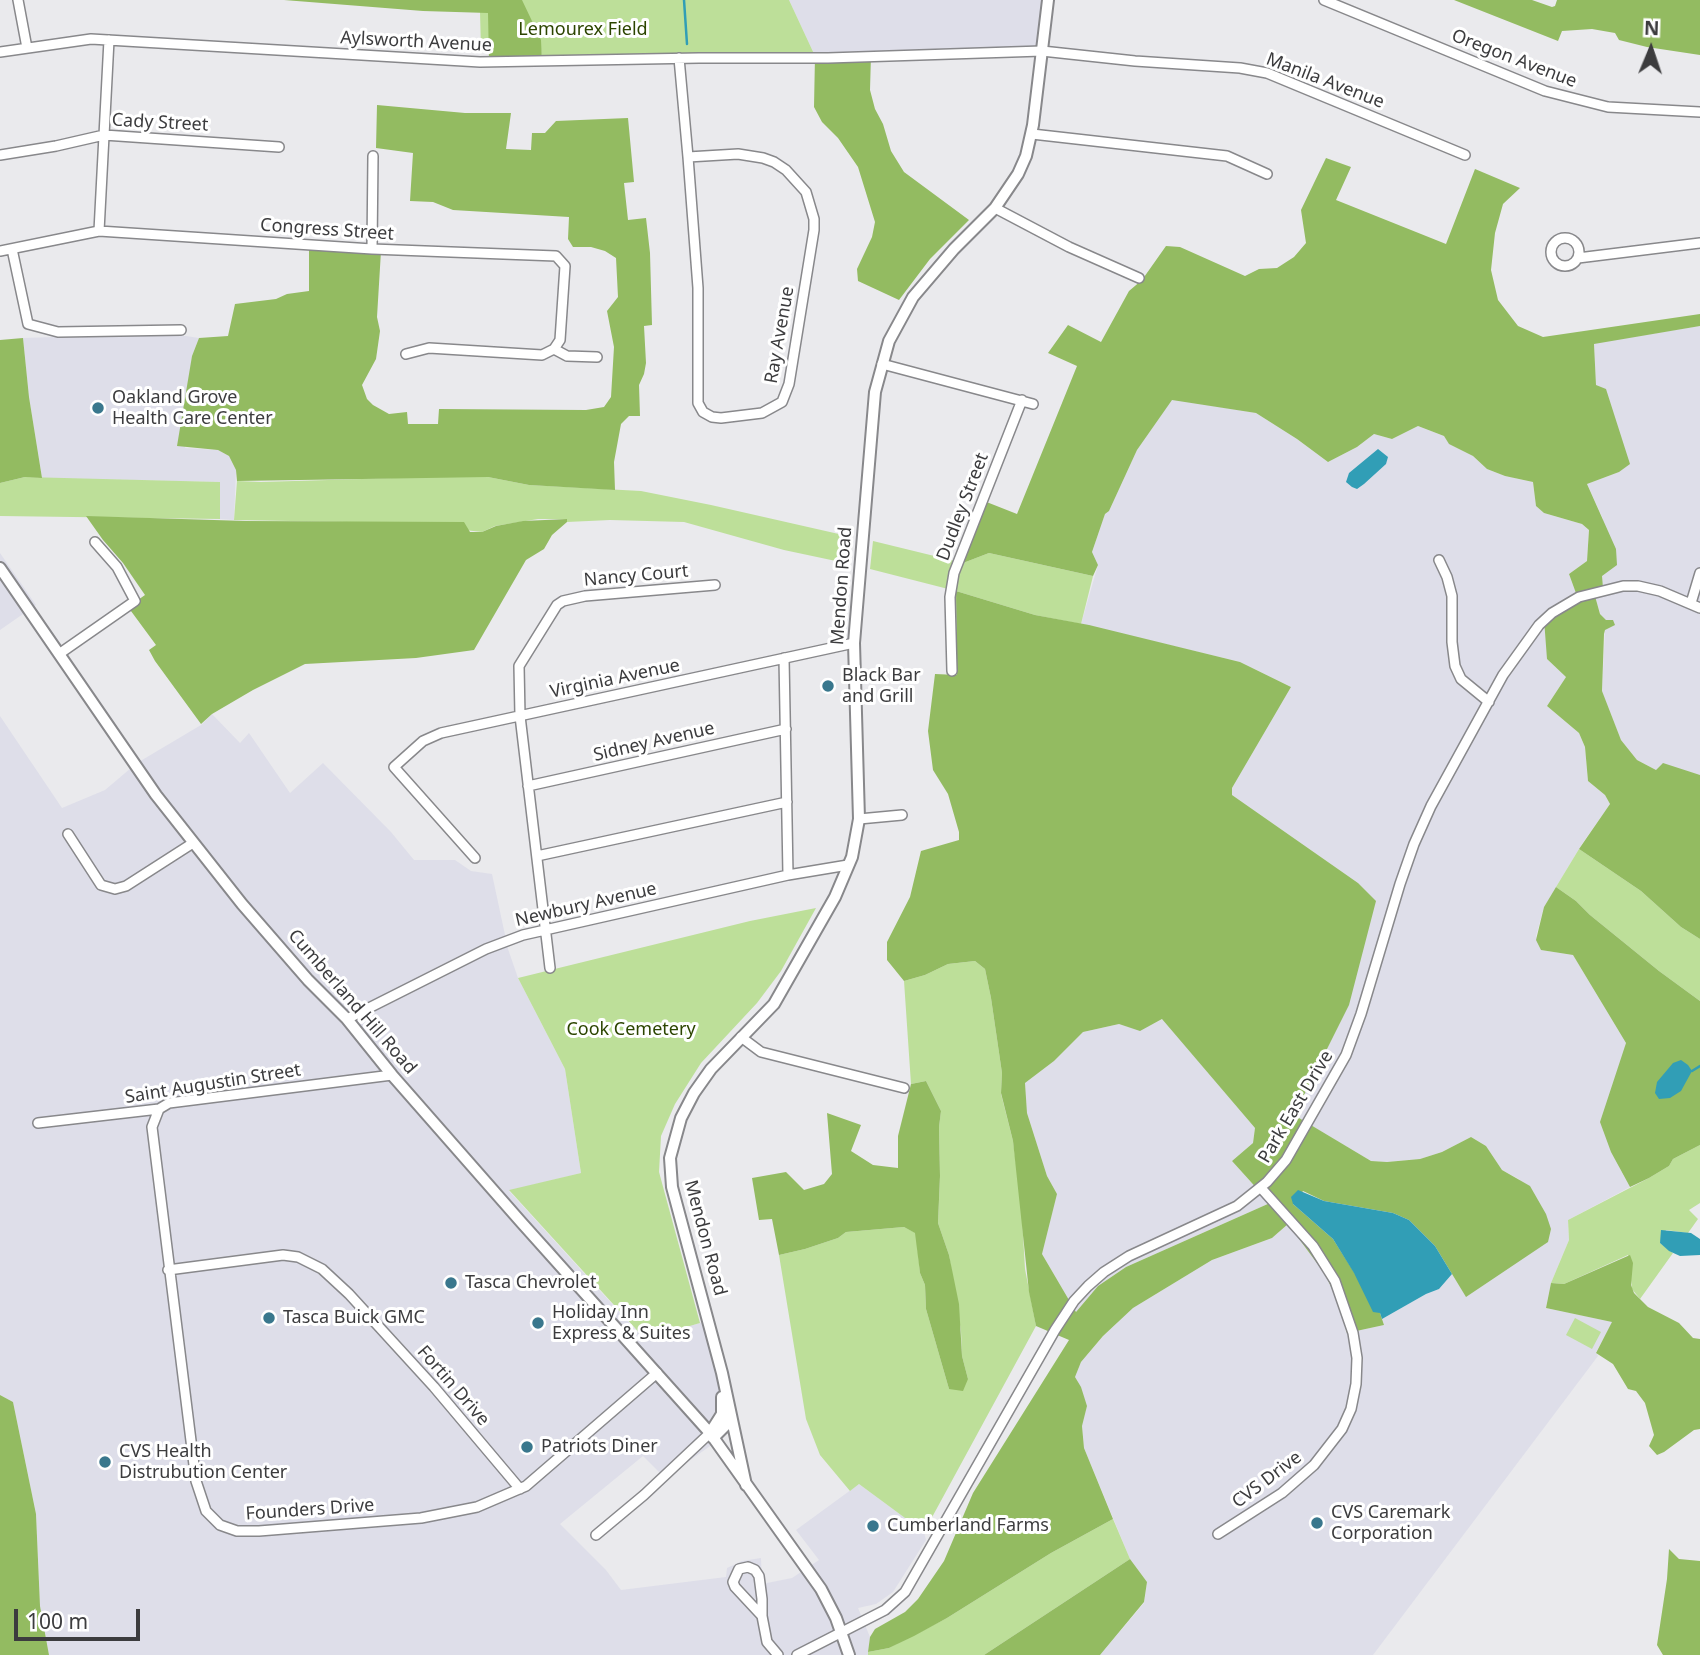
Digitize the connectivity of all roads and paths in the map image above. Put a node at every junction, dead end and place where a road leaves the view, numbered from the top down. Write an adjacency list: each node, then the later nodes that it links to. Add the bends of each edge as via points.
1 (18, 0): 5 (street)
2 (1048, 0): 6 (main road, Mendon Road)
3 (1324, 0): 9 (street, Oregon Avenue, via 1545,91 1608,107)
4 (109, 40): 5 (street, Aylsworth Avenue); 8 (street, Aylsworth Avenue, via 480,62); 11 (street)
5 (27, 48): 7 (street, Aylsworth Avenue)
6 (1042, 51): 8 (street, Aylsworth Avenue); 10 (main road, Mendon Road); 14 (street, Manila Avenue, via 1267,73)
7 (0, 52)
8 (679, 58): 16 (street, Ray Avenue)
9 (1700, 111)
10 (1032, 134): 17 (street, via 1227,156); 18 (main road, Mendon Road, via 1018,174)
11 (104, 135): 12 (street, Cady Street); 13 (street, Cady Street); 19 (street)
12 (279, 146)
13 (0, 155)
14 (1465, 155)
15 (373, 156): 22 (street)
16 (688, 157): 16 (street, Ray Avenue, via 698,288 698,404 712,417 762,413 782,402 789,384 814,230 812,209 806,192 774,162 737,154)
17 (1267, 174)
18 (995, 208): 25 (street); 30 (main road, Mendon Road, via 912,297)
19 (99, 231): 21 (street, Congress Street); 22 (street, Congress Street)
20 (1700, 243): 24 (street)
21 (12, 248): 23 (street, Congress Street); 26 (street, via 28,324 58,332)
22 (372, 249): 27 (street, Congress Street, via 556,256 565,266 560,340)
23 (0, 251)
24 (1578, 258)
25 (1139, 278)
26 (181, 330)
27 (554, 349): 28 (street, via 542,355 429,348); 29 (street, via 567,356)
28 (406, 354)
29 (597, 358)
30 (882, 364): 31 (street); 39 (main road, Mendon Road, via 874,392)
31 (1022, 400): 32 (street); 42 (street, Dudley Street, via 954,573 950,597)
32 (1033, 404)
33 (95, 542): 40 (street, via 117,567 135,601)
34 (1439, 560): 43 (street, via 1451,596 1455,666 1461,679)
35 (0, 568): 40 (main road, Cumberland Hill Road)
36 (1700, 573): 38 (street)
37 (715, 585): 44 (street, Nancy Court, via 563,600 520,666)
38 (1695, 606): 43 (street, Park East Drive, via 1639,586 1608,588 1579,597 1539,625)
39 (854, 643): 41 (street, Virginia Avenue); 49 (main road, Mendon Road)
40 (59, 654): 51 (main road, Cumberland Hill Road)
41 (784, 658): 44 (street, Virginia Avenue); 45 (street)
42 (952, 671)
43 (1489, 702): 64 (street, Park East Drive, via 1414,844 1346,1055 1292,1152)
44 (520, 716): 46 (street); 53 (street, Virginia Avenue, via 430,736 394,767)
45 (786, 729): 46 (street, Sidney Avenue); 47 (street)
46 (528, 786): 52 (street)
47 (787, 802): 52 (street); 55 (street)
48 (902, 815): 49 (street)
49 (859, 818): 54 (main road, Mendon Road)
50 (68, 834): 51 (street, via 101,885 115,889 126,887)
51 (193, 842): 58 (main road, Cumberland Hill Road, via 302,974)
52 (537, 856): 56 (street)
53 (475, 858)
54 (848, 865): 55 (street, Newbury Avenue); 59 (main road, Mendon Road, via 835,897 774,1004)
55 (788, 875): 56 (street, Newbury Avenue)
56 (546, 929): 57 (street); 58 (street, Newbury Avenue, via 486,949)
57 (550, 968)
58 (346, 1019): 60 (main road, Cumberland Hill Road)
59 (741, 1037): 61 (street, via 761,1052); 67 (main road, Mendon Road, via 694,1093 681,1118 670,1158 672,1187)
60 (392, 1075): 62 (street, Saint Augustin Street, via 169,1102); 66 (main road, Cumberland Hill Road)
61 (904, 1088)
62 (159, 1109): 63 (street, Saint Augustin Street); 65 (street, Founders Drive, via 152,1127)
63 (38, 1123)
64 (1261, 1188): 72 (street, CVS Drive, via 1313,1246 1335,1281 1353,1333 1356,1384 1342,1429 1314,1465 1282,1493); 75 (street, Park East Drive, via 1219,1216 1129,1256 1081,1293 1055,1330 910,1584 878,1614)
65 (168, 1270): 71 (street, Fortin Drive, via 284,1255 322,1269 434,1387); 71 (street, Founders Drive, via 198,1492 206,1511 220,1525 259,1531 421,1518 477,1507)
66 (657, 1373): 69 (main road, Cumberland Hill Road); 71 (street, Founders Drive)
67 (722, 1373): 68 (main road, Mendon Road); 69 (main road, Mendon Road, via 722,1414)
68 (731, 1416): 69 (main road); 70 (main road, Mendon Road)
69 (712, 1436): 70 (main road); 73 (street)
70 (746, 1485): 75 (main road, via 821,1589)
71 (520, 1489)
72 (1218, 1534)
73 (596, 1535)
74 (761, 1616): 74 (street, via 759,1576 748,1567 739,1569 734,1575 735,1587); 76 (street, via 767,1642)
75 (842, 1632): 77 (street, Park East Drive); 78 (main road)
76 (778, 1655)
77 (797, 1655)
78 (849, 1655)

